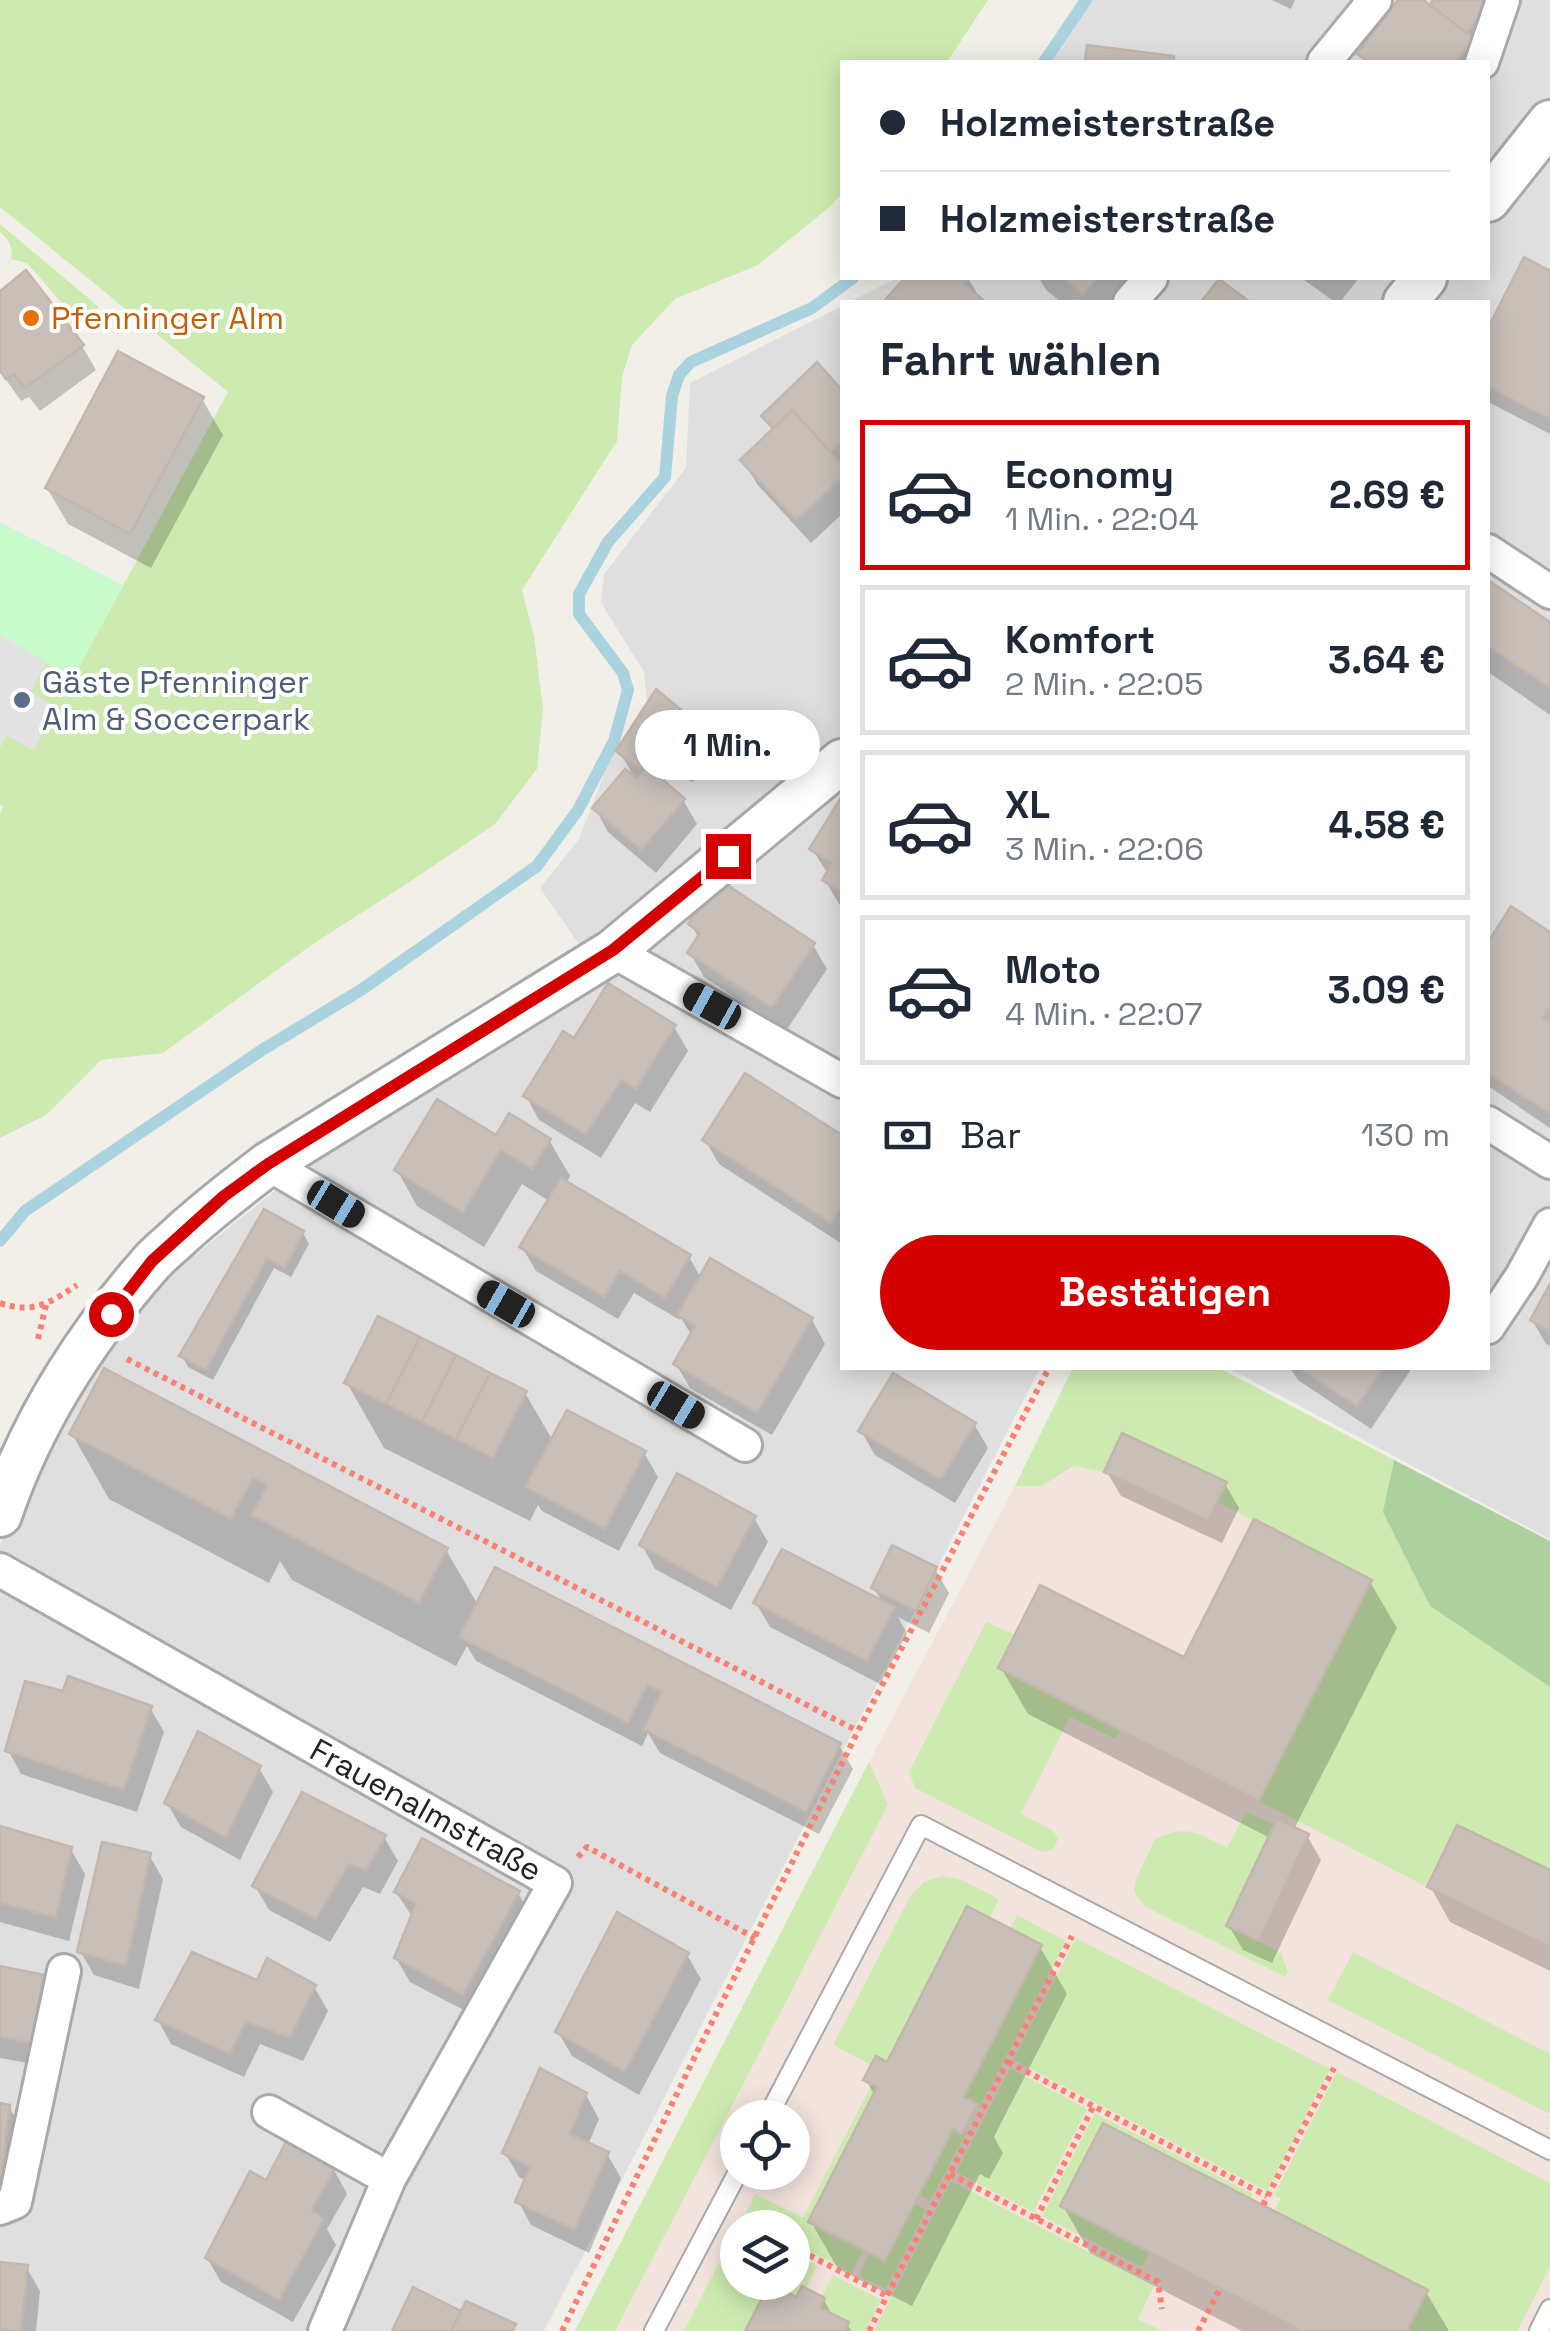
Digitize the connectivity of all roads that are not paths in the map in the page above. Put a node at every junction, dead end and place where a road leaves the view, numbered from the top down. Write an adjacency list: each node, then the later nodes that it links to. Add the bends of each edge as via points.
1 (1375, 0): 3 (street)
2 (1503, 0): 4 (street)
3 (1326, 60)
4 (1483, 60)
5 (1550, 122): 6 (street)
6 (1490, 197)
7 (1148, 280): 9 (street)
8 (1424, 280): 10 (street)
9 (1132, 300)
10 (1408, 300)
11 (1490, 552): 12 (street)
12 (1550, 592)
13 (840, 763): 14 (street)
14 (613, 950): 15 (street); 18 (street)
15 (840, 1080)
16 (1490, 1123): 17 (street)
17 (1550, 1162)
18 (268, 1164): 21 (street); 22 (street, via 152,1261 90,1340 50,1403)
19 (1550, 1225): 20 (street)
20 (1490, 1324)
21 (744, 1445)
22 (0, 1515)
23 (0, 1570): 28 (street, Frauenalmstraße, via 556,1883)
24 (64, 1971): 30 (street, via 15,2202)
25 (776, 2100): 27 (lane, via 921,1826)
26 (269, 2112): 28 (street)
27 (1550, 2150)
28 (388, 2179): 32 (street, Frauenalmstraße)
29 (728, 2190): 33 (lane)
30 (0, 2208)
31 (1550, 2309): 34 (lane)
32 (325, 2331)
33 (654, 2331)
34 (1539, 2331)

